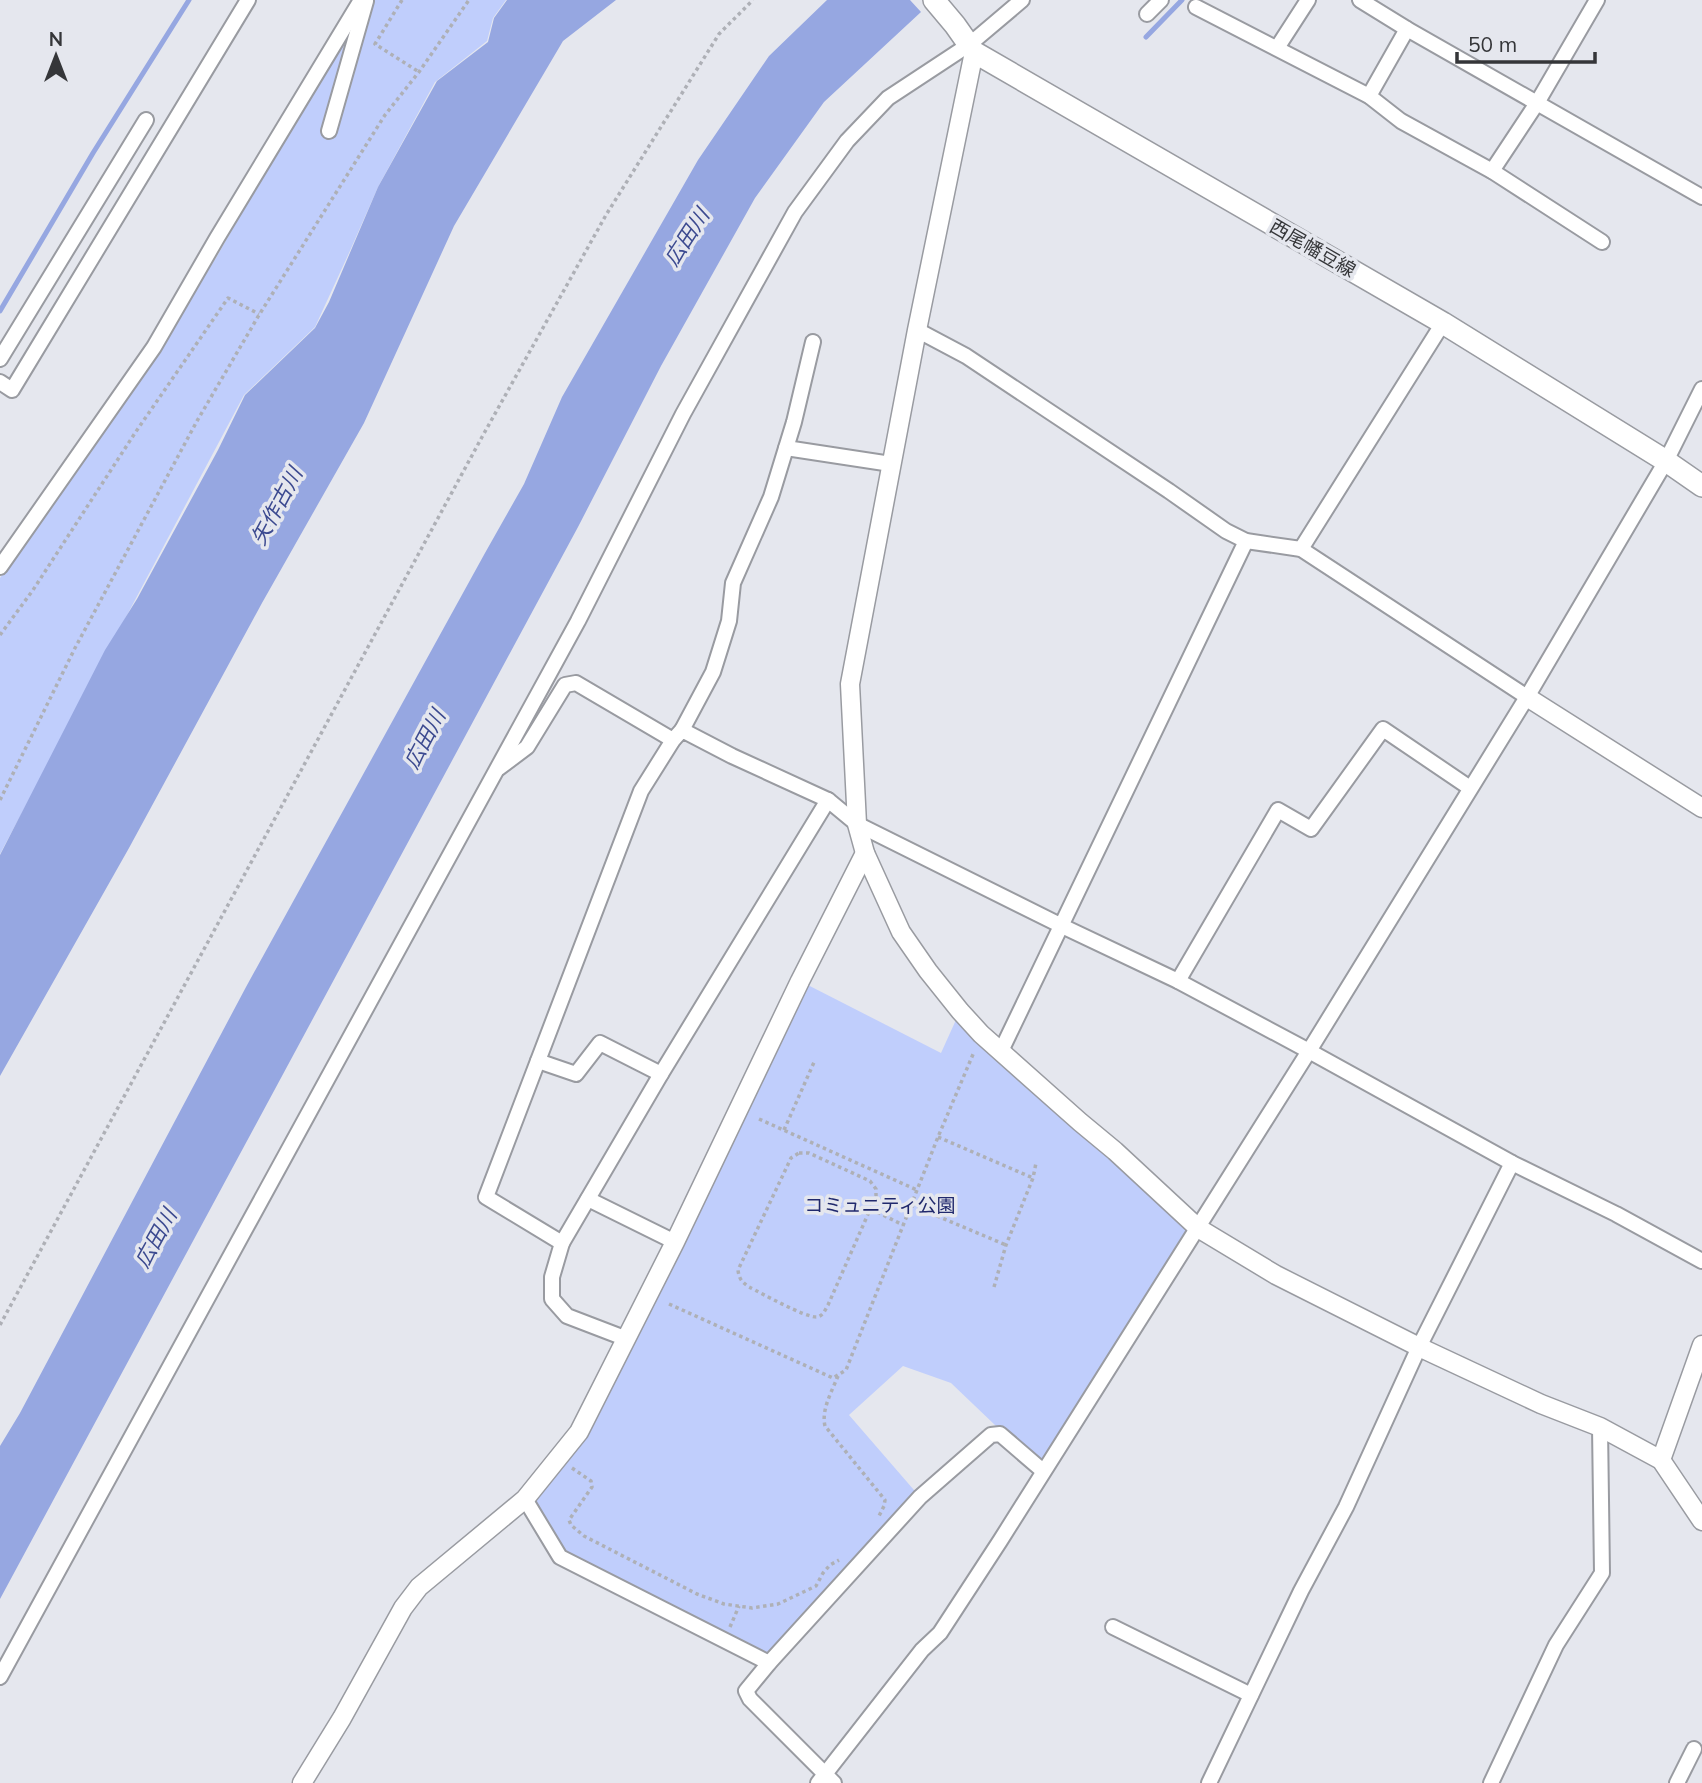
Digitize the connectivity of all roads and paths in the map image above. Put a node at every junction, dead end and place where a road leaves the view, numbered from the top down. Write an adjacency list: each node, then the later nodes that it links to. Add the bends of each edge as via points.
1 (248, 0): 31 (street, via 12,390)
2 (361, 0): 39 (street, via 154,347)
3 (366, 0): 22 (street)
4 (402, 0): 18 (path, via 375,44)
5 (468, 0): 18 (path)
6 (753, 0): 76 (path, via 719,34 606,215)
7 (934, 0): 16 (main road, 西尾幡豆線)
8 (1022, 0): 16 (street)
9 (1161, 0): 14 (street)
10 (1308, 0): 17 (street)
11 (1360, 0): 15 (street)
12 (1597, 0): 20 (street)
13 (1196, 7): 17 (street)
14 (1147, 14)
15 (1408, 29): 19 (street); 20 (street)
16 (972, 48): 27 (main road, 西尾幡豆線); 28 (street); 43 (street, via 888,99 847,141 796,212 683,414 578,621)
17 (1277, 48): 19 (street)
18 (419, 72): 26 (path, via 385,115)
19 (1369, 96): 23 (street, via 1401,121)
20 (1537, 103): 23 (street); 24 (street)
21 (146, 120): 30 (street)
22 (329, 131)
23 (1492, 171): 25 (street)
24 (1702, 197)
25 (1602, 242)
26 (259, 314): 40 (path, via 228,298); 45 (path, via 75,648)
27 (1443, 323): 34 (main road, 西尾幡豆線); 38 (street)
28 (917, 330): 35 (street); 37 (street, via 966,356)
29 (813, 342): 33 (street)
30 (0, 359)
31 (0, 382)
32 (1702, 389): 34 (street)
33 (786, 448): 35 (street); 42 (street, via 771,497 733,583 729,621 713,672)
34 (1665, 461): 36 (main road, 西尾幡豆線); 41 (street)
35 (891, 464): 48 (street, via 850,684)
36 (1702, 486)
37 (1245, 541): 38 (street); 50 (street)
38 (1301, 549): 41 (street)
39 (0, 567)
40 (0, 635)
41 (1527, 697): 44 (street); 47 (street)
42 (678, 735): 43 (street, via 576,683 565,685 527,747); 46 (street); 56 (street, via 641,791)
43 (495, 771): 93 (street)
44 (1470, 788): 51 (street, via 1383,729 1311,829 1278,810); 54 (street)
45 (0, 800)
46 (828, 800): 48 (street); 57 (street)
47 (1702, 808)
48 (857, 824): 49 (street); 50 (street)
49 (865, 853): 52 (street, via 901,932); 70 (street)
50 (1062, 926): 51 (street); 53 (street)
51 (1178, 981): 54 (street)
52 (981, 1034): 53 (street); 60 (path)
53 (1001, 1051): 69 (street)
54 (1309, 1051): 62 (street); 69 (street)
55 (816, 1060): 59 (path)
56 (538, 1061): 57 (street, via 576,1074 600,1044); 71 (street, via 486,1197)
57 (661, 1073): 65 (street)
58 (758, 1119): 59 (path)
59 (784, 1130): 64 (path)
60 (938, 1137): 63 (path); 64 (path)
61 (1035, 1163): 63 (path)
62 (1512, 1163): 73 (street); 79 (street)
63 (1033, 1178): 72 (path)
64 (917, 1190): 66 (path)
65 (588, 1199): 70 (street); 71 (street)
66 (911, 1205): 68 (path); 72 (path)
67 (871, 1209): 67 (path, via 823,1314 806,1314 749,1287 738,1277 791,1158 799,1153 809,1153 870,1181 876,1189); 68 (path)
68 (904, 1225): 80 (path, via 846,1370)
69 (1198, 1228): 79 (street, via 1276,1275); 84 (street)
70 (675, 1242): 77 (street)
71 (562, 1243): 77 (street, via 552,1277 552,1299 567,1316)
72 (1006, 1245): 74 (path)
73 (1702, 1261)
74 (993, 1287)
75 (670, 1304): 80 (path, via 833,1378)
76 (0, 1325)
77 (627, 1339): 82 (street, via 579,1432)
78 (1702, 1345): 83 (street)
79 (1419, 1347): 81 (street); 94 (street, via 1346,1507)
80 (838, 1376): 86 (path, via 823,1419 885,1500)
81 (1600, 1427): 83 (street); 99 (street, via 1602,1573 1556,1645)
82 (558, 1459): 85 (street); 89 (path, via 591,1481 592,1487 569,1520 584,1536 697,1594)
83 (1661, 1460): 87 (street)
84 (1043, 1471): 92 (street, via 1000,1434 991,1435 920,1497); 96 (street, via 940,1633 922,1650)
85 (525, 1499): 91 (street, via 561,1557); 97 (street, via 419,1587)
86 (876, 1521)
87 (1702, 1521)
88 (842, 1559): 89 (path, via 822,1573 816,1586 778,1604)
89 (738, 1606): 91 (path)
90 (1113, 1627): 94 (street)
91 (724, 1640): 92 (street)
92 (769, 1663): 96 (street, via 746,1691)
93 (0, 1678)
94 (1251, 1695): 98 (street)
95 (1694, 1749): 100 (street)
96 (826, 1781)
97 (302, 1783)
98 (1209, 1783)
99 (1491, 1783)
100 (1677, 1783)

